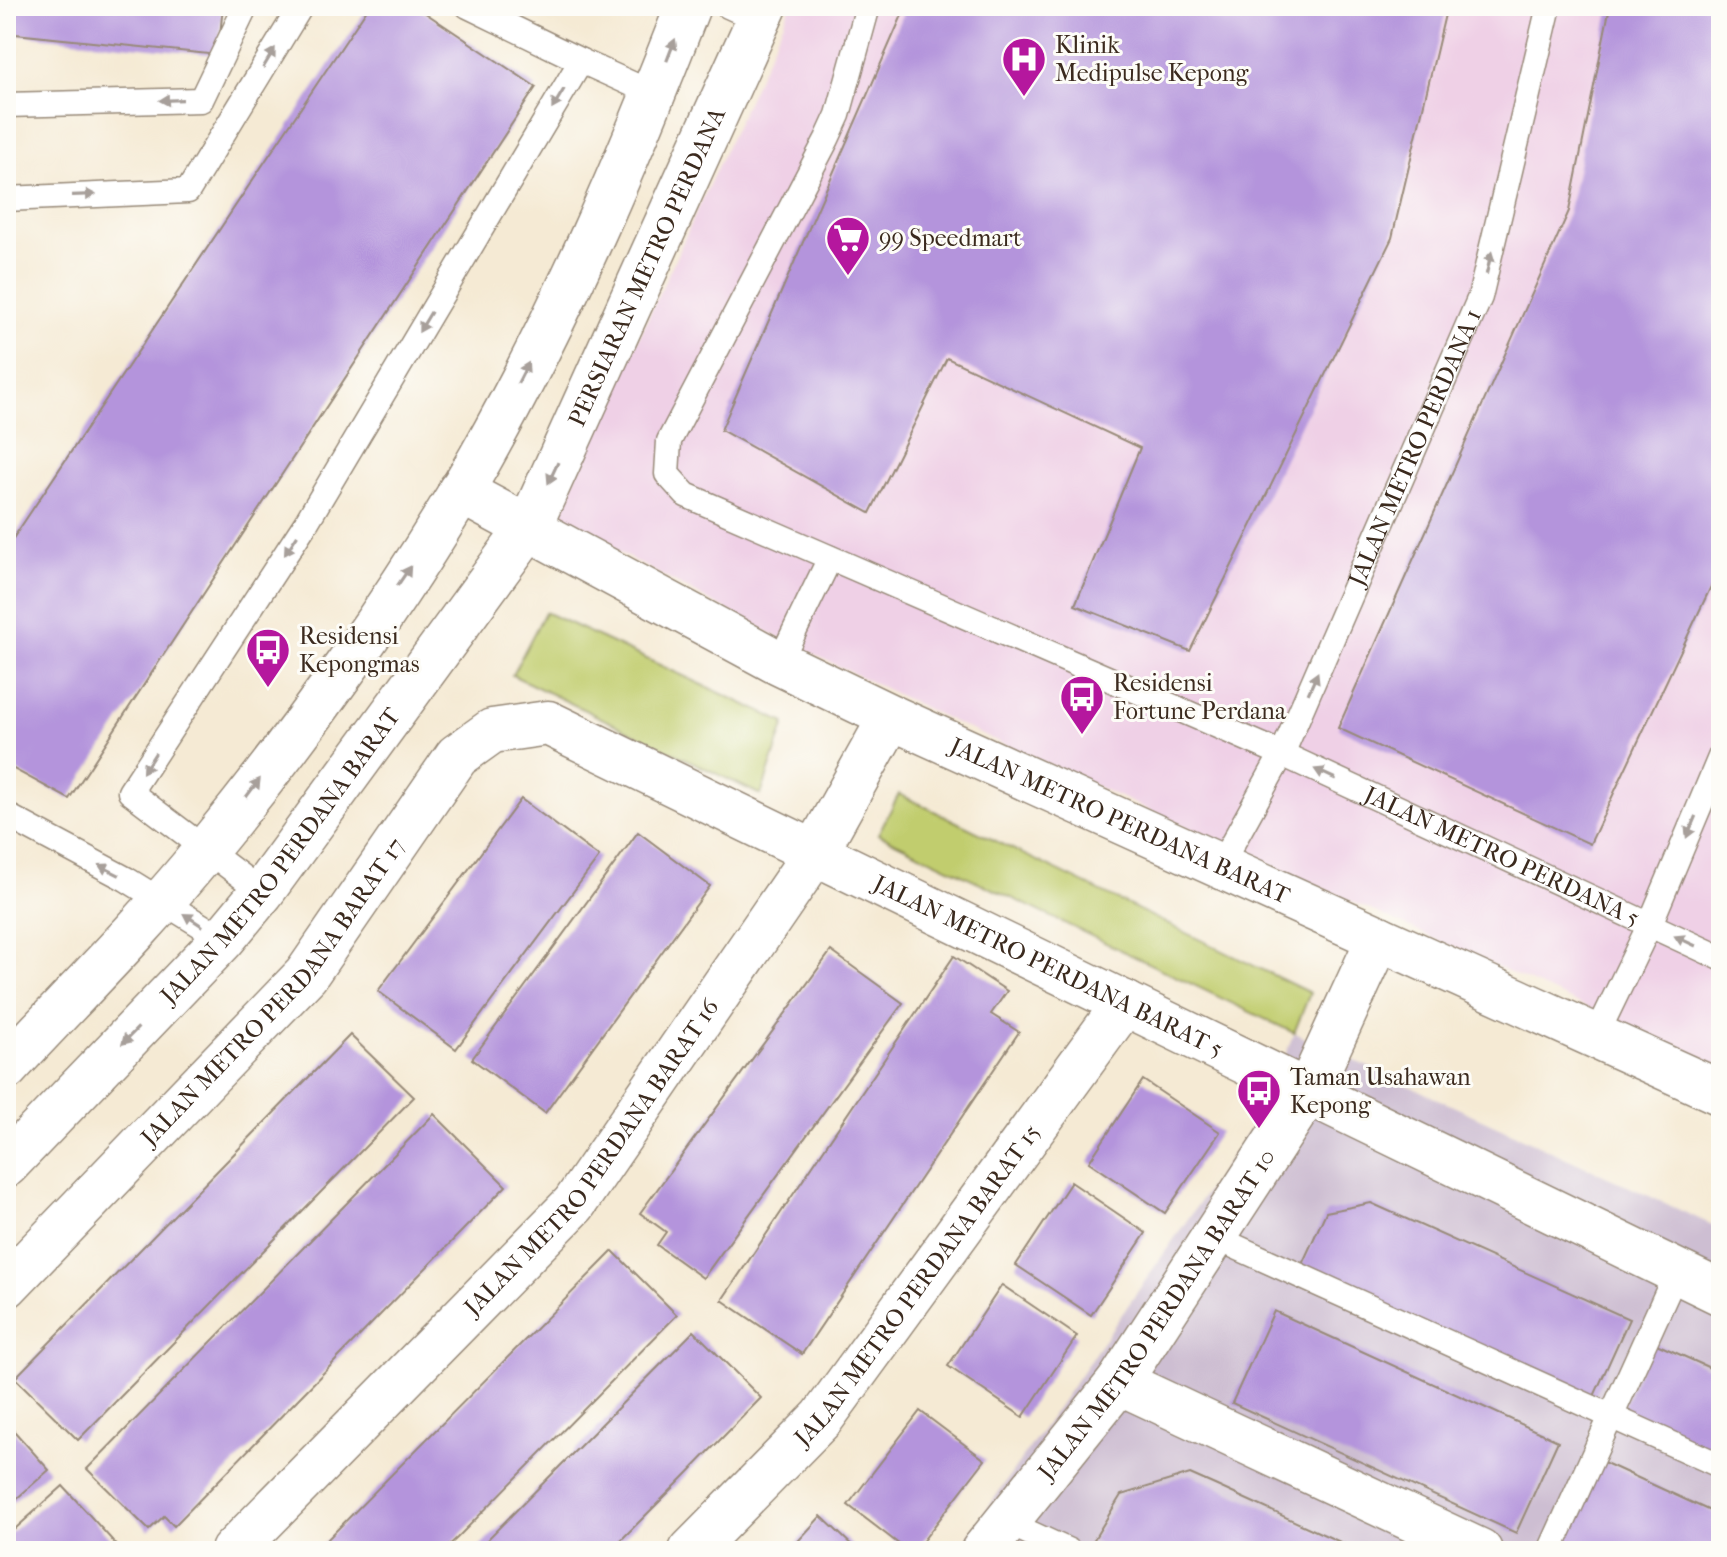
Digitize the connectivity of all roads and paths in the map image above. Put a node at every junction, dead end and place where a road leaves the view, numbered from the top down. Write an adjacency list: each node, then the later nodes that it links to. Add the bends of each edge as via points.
1 (246, 6): 10 (lane, one-way to 10, via 201,100)
2 (301, 6): 11 (lane, one-way to 2, via 188,191)
3 (468, 6): 8 (lane)
4 (688, 6): 9 (street, one-way to 4)
5 (868, 6): 14 (lane, JALAN METRO PERDANA 5, via 838,115 669,441 667,474 686,495)
6 (1549, 6): 18 (lane, JALAN METRO PERDANA 1, one-way to 6, via 1480,297)
7 (751, 11): 13 (street, PERSIARAN METRO PERDANA, one-way to 13)
8 (581, 61): 9 (lane); 21 (lane, one-way to 21, via 306,523 130,792)
9 (654, 94): 12 (street, one-way to 9, via 598,226)
10 (6, 105)
11 (6, 199)
12 (460, 491): 13 (street, JALAN METRO PERDANA BARAT); 21 (street, one-way to 12, via 354,654)
13 (529, 527): 15 (street, JALAN METRO PERDANA BARAT); 24 (street, JALAN METRO PERDANA BARAT)
14 (830, 558): 15 (lane); 18 (lane, JALAN METRO PERDANA 5)
15 (779, 663): 16 (street, JALAN METRO PERDANA BARAT)
16 (891, 717): 22 (street, JALAN METRO PERDANA BARAT 16); 23 (street, JALAN METRO PERDANA BARAT)
17 (548, 723): 22 (street, JALAN METRO PERDANA BARAT 5); 38 (street, JALAN METRO PERDANA BARAT 17, via 492,731 457,756 306,975)
18 (1282, 754): 23 (lane, JALAN METRO PERDANA 1); 26 (lane, JALAN METRO PERDANA 5, one-way to 18)
19 (1721, 755): 26 (lane, one-way to 26)
20 (6, 815): 25 (lane, one-way to 20)
21 (206, 850): 24 (lane); 25 (street)
22 (815, 853): 30 (street, JALAN METRO PERDANA BARAT 5); 44 (street, JALAN METRO PERDANA BARAT 16, via 574,1204)
23 (1220, 866): 27 (street, JALAN METRO PERDANA BARAT)
24 (262, 892): 28 (street, JALAN METRO PERDANA BARAT)
25 (162, 900): 28 (lane, one-way to 25); 32 (street)
26 (1650, 924): 29 (lane, JALAN METRO PERDANA 5, one-way to 26); 31 (lane)
27 (1379, 938): 31 (street, JALAN METRO PERDANA BARAT); 33 (street, JALAN METRO PERDANA BARAT 10)
28 (223, 939): 35 (street, JALAN METRO PERDANA BARAT, one-way to 35)
29 (1721, 958)
30 (1125, 1003): 33 (street, JALAN METRO PERDANA BARAT 5); 45 (street, JALAN METRO PERDANA BARAT 15, via 822,1418)
31 (1596, 1036): 34 (street, JALAN METRO PERDANA BARAT)
32 (6, 1068)
33 (1308, 1092): 36 (street, JALAN METRO PERDANA BARAT 10); 37 (street, JALAN METRO PERDANA BARAT 5)
34 (1721, 1093)
35 (9, 1156)
36 (1212, 1236): 40 (street, JALAN METRO PERDANA BARAT 10); 41 (lane)
37 (1677, 1271): 39 (street, JALAN METRO PERDANA BARAT 5); 41 (lane)
38 (6, 1286)
39 (1721, 1293)
40 (1119, 1382): 43 (street, JALAN METRO PERDANA BARAT 10); 47 (street)
41 (1611, 1416): 42 (lane); 48 (lane)
42 (1721, 1466)
43 (995, 1537): 46 (lane)
44 (233, 1551)
45 (691, 1551)
46 (1069, 1551)
47 (1480, 1551)
48 (1550, 1551)

